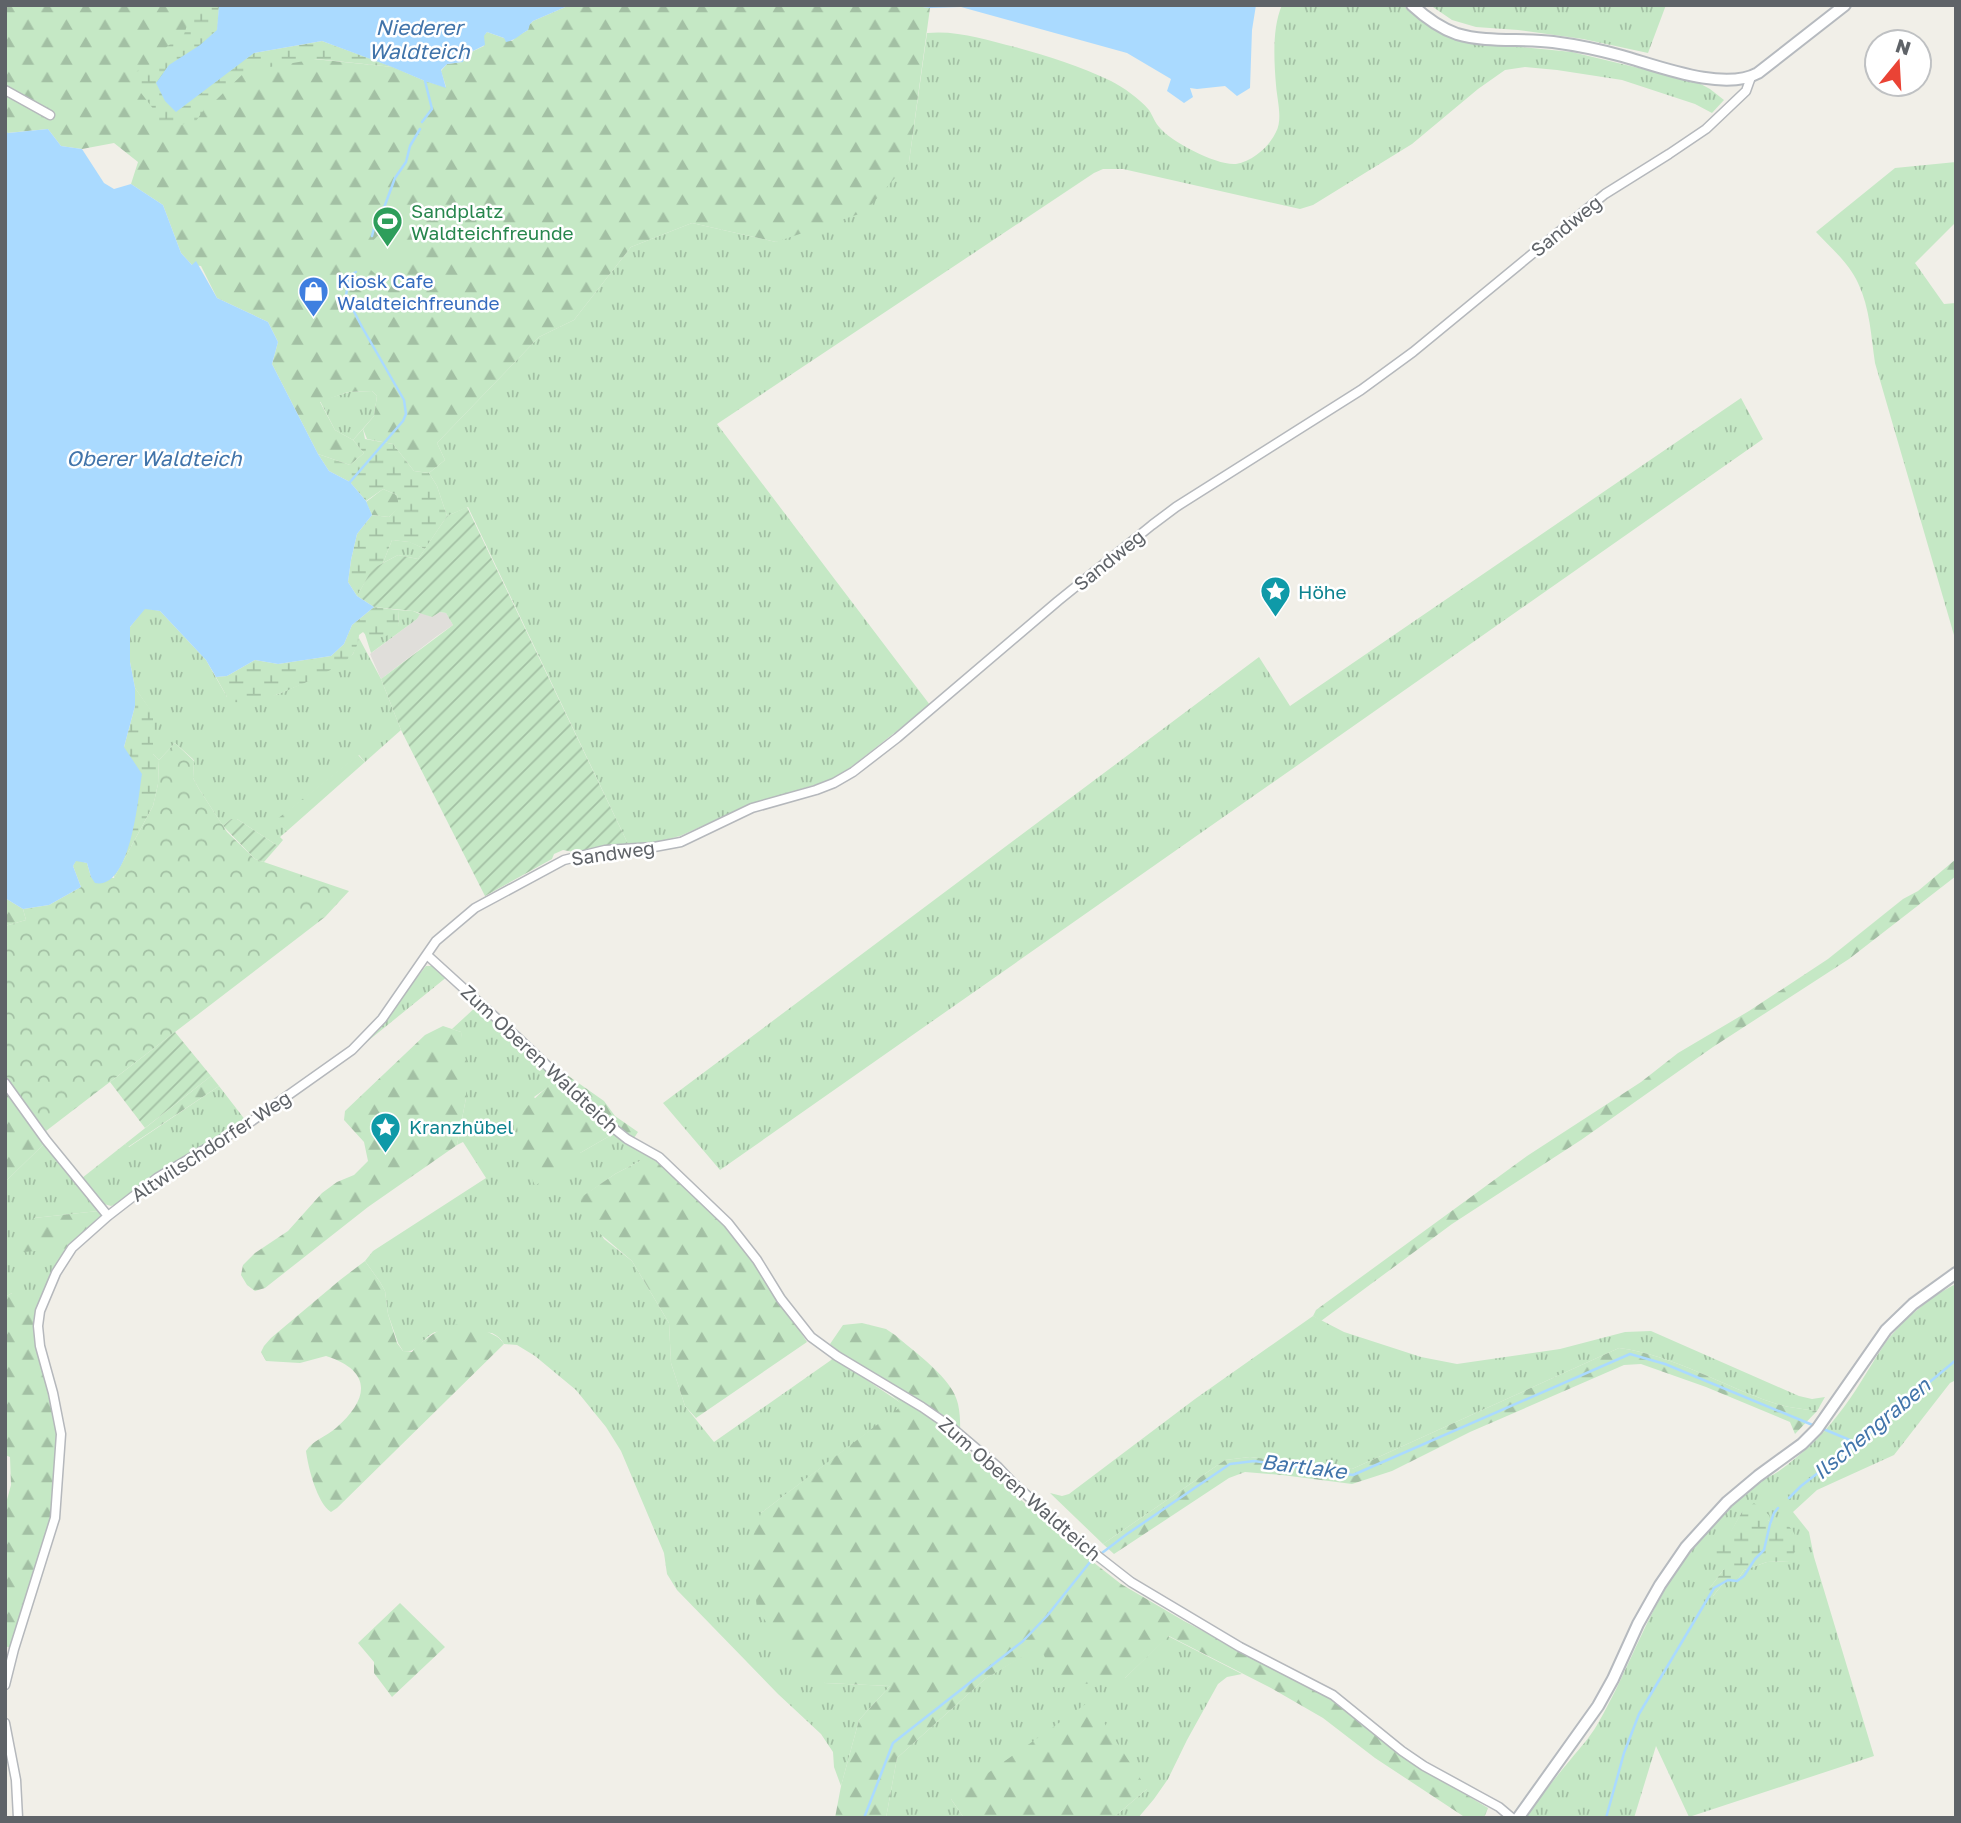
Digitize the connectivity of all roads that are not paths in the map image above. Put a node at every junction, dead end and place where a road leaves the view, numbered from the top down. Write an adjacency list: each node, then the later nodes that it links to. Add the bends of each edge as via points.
1 (1412, 5): 3 (main road, via 1440,26 1470,37 1570,45 1707,79)
2 (1845, 5): 3 (main road)
3 (1751, 78): 6 (street, Sandweg, via 1746,91 1706,129 1605,194 1361,390 1152,525 853,772 816,790 752,808 681,842 564,859 475,908 436,941)
4 (5, 90): 5 (street)
5 (50, 115)
6 (427, 955): 8 (street, Altwilschdorfer Weg, via 382,1019 352,1050 249,1123 157,1178); 13 (street, Zum Oberen Waldteich, via 607,1123 659,1157 728,1223 811,1337 951,1427 1045,1513 1132,1582 1240,1647 1334,1695 1402,1751)
7 (5, 1083): 8 (street)
8 (108, 1216): 10 (street, Altwilschdorfer Weg, via 72,1248 55,1273 40,1311 40,1346 61,1434 56,1508)
9 (1956, 1273): 14 (main road, via 1886,1330 1802,1444 1727,1502 1686,1546 1638,1624 1598,1706)
10 (5, 1685)
11 (5, 1723): 12 (street)
12 (18, 1818)
13 (1512, 1818)
14 (1518, 1818)

